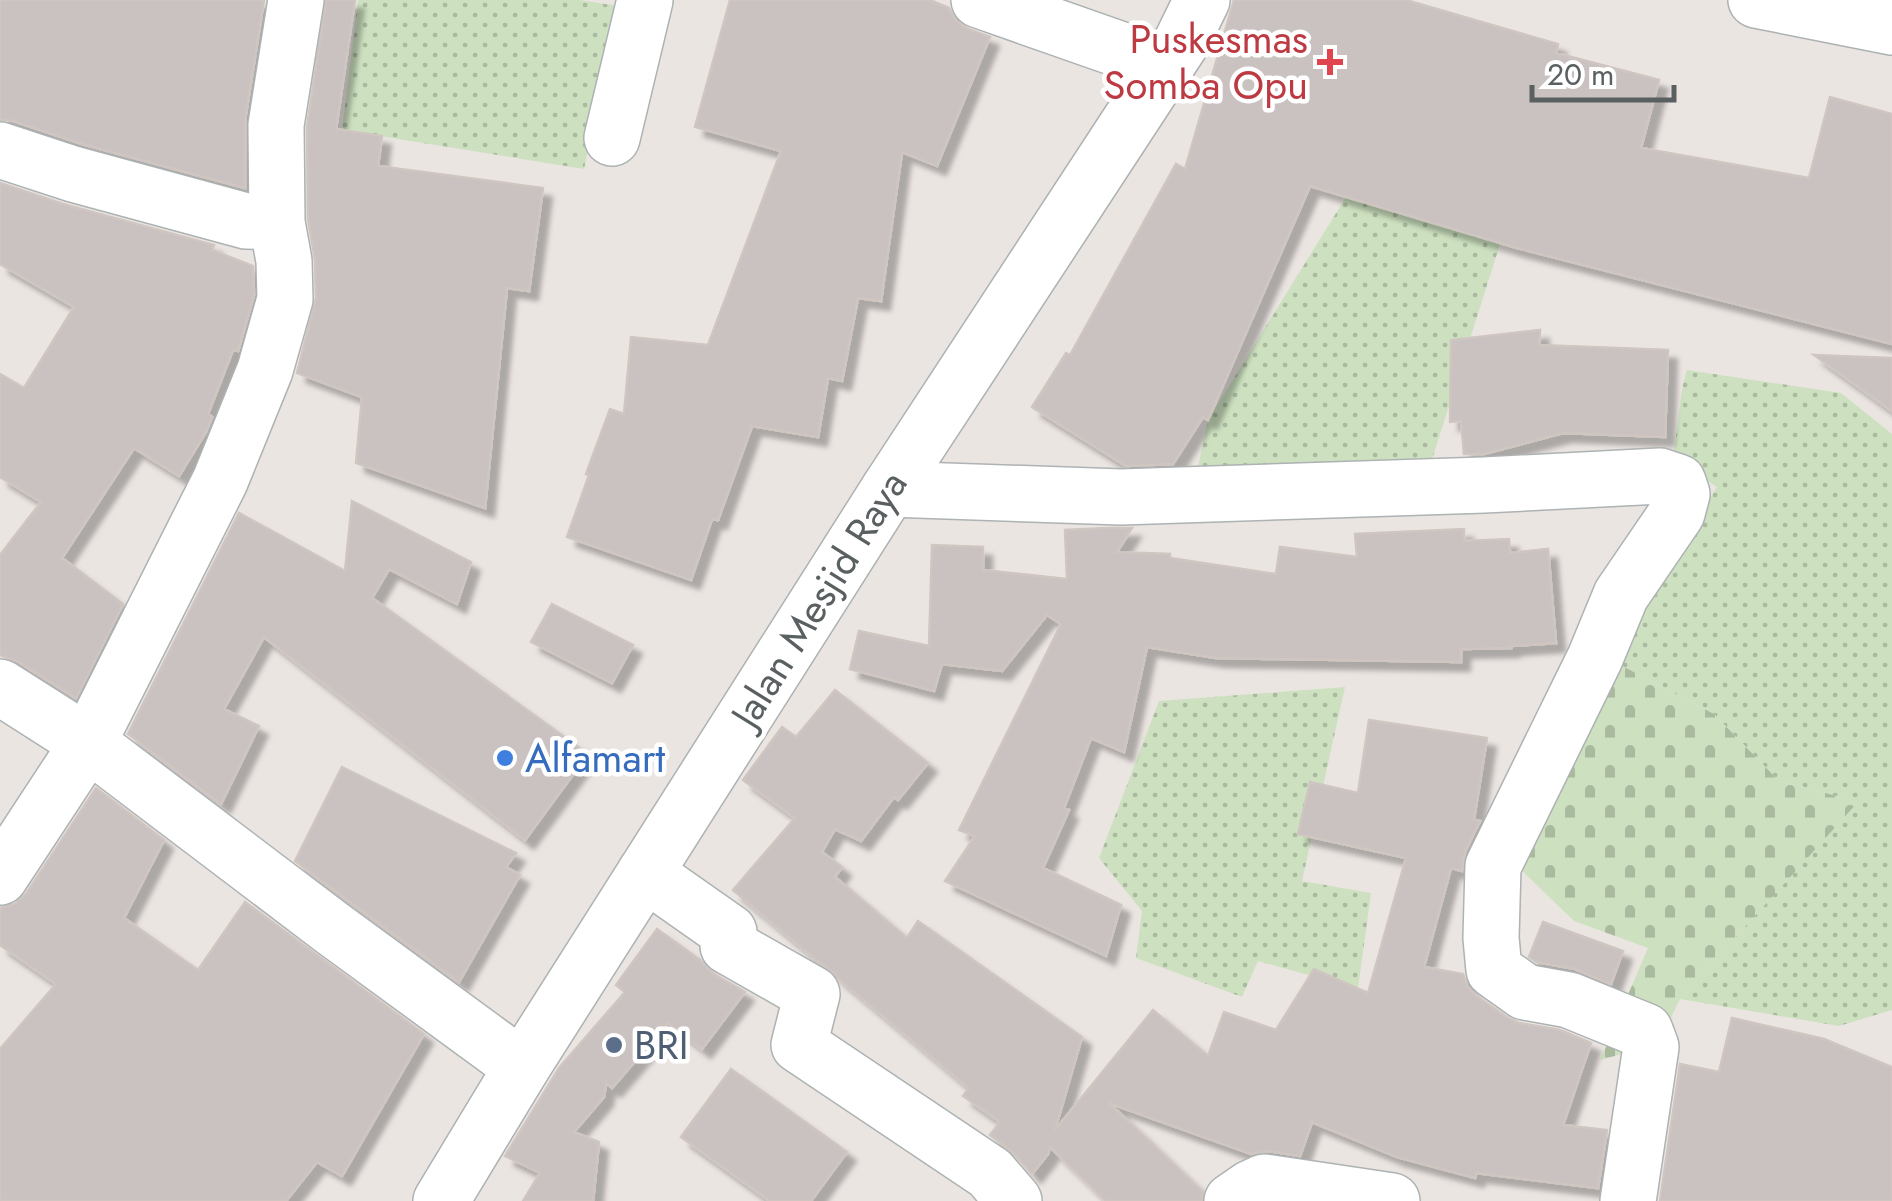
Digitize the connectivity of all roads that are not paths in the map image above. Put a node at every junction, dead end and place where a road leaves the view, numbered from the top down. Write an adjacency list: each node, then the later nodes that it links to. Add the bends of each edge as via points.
1 (296, 0): 10 (street, via 276,125)
2 (645, 0): 8 (street)
3 (978, 0): 7 (street)
4 (1202, 0): 7 (street, Jalan Mesjid Raya)
5 (1756, 0): 6 (street)
6 (1892, 28)
7 (1166, 66): 11 (street, Jalan Mesjid Raya)
8 (612, 138)
9 (0, 150): 10 (street, via 227,216)
10 (277, 222): 13 (street, via 285,299 264,370 220,481)
11 (889, 488): 14 (street, Jalan Mesjid Raya); 21 (street, via 1121,498 1660,476 1678,482 1677,513 1621,595 1493,866 1494,970 1525,992 1569,1000 1645,1030 1651,1047)
12 (0, 687): 13 (street)
13 (88, 743): 15 (street); 16 (street)
14 (645, 873): 16 (street, Jalan Mesjid Raya); 18 (street, via 728,932 728,946 812,994 799,1045 990,1173)
15 (0, 877)
16 (522, 1067): 17 (street, Jalan Mesjid Raya)
17 (441, 1201)
18 (1014, 1201)
19 (1232, 1201): 20 (street, via 1264,1182)
20 (1392, 1201)
21 (1628, 1201)

